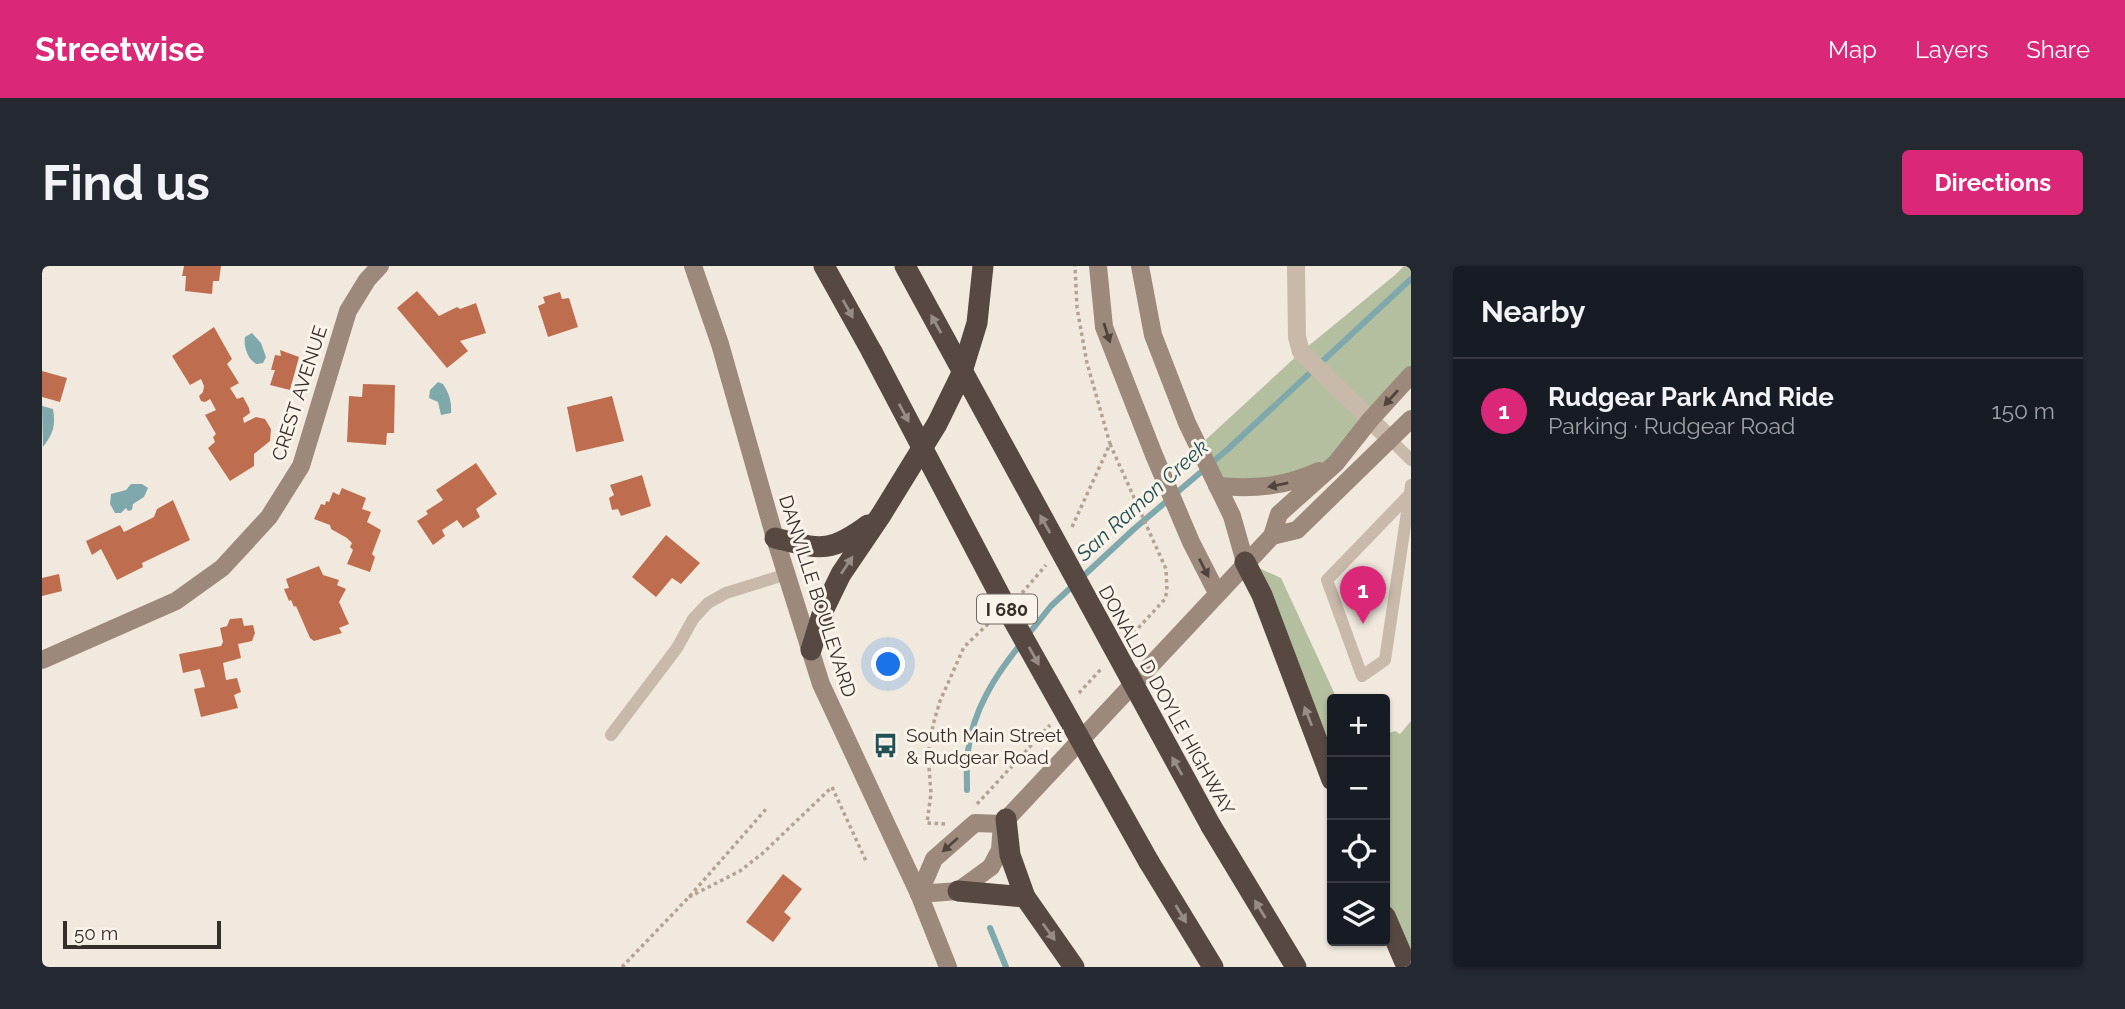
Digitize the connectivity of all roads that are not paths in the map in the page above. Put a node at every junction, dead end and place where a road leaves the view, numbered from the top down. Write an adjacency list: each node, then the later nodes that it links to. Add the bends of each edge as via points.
1 (380, 266): 24 (main road, CREST AVENUE, via 348,311 300,466 269,517 222,568 176,601)
2 (693, 266): 19 (main road, DANVILLE BOULEVARD)
3 (824, 266): 34 (highway, I 680, one-way to 34, bridge, via 1007,609)
4 (905, 266): 35 (highway, DONALD D DOYLE HIGHWAY, one-way to 4, bridge, via 1211,826)
5 (983, 266): 17 (highway, via 977,323 961,374 937,424)
6 (1098, 266): 22 (main road, one-way to 22, via 1104,327 1154,455)
7 (1140, 266): 15 (main road, via 1153,335)
8 (1297, 266): 11 (street, via 1301,352)
9 (1411, 375): 11 (main road, one-way to 11)
10 (1411, 419): 12 (main road)
11 (1370, 420): 12 (street); 14 (main road)
12 (1391, 440): 13 (lane); 18 (main road, via 1297,530)
13 (1411, 460)
14 (1336, 463): 15 (main road, one-way to 15, via 1271,487); 18 (main road, via 1279,514)
15 (1217, 486): 20 (main road, via 1232,516)
16 (1410, 490): 16 (lane, via 1385,660 1362,676 1328,580)
17 (881, 515): 19 (highway, via 845,542 827,547); 23 (highway, one-way to 17, via 831,593)
18 (1272, 536): 20 (main road)
19 (775, 538): 21 (main road, DANVILLE BOULEVARD)
20 (1245, 562): 22 (main road); 26 (highway, one-way to 20, via 1262,595)
21 (786, 574): 23 (main road, DANVILLE BOULEVARD); 25 (lane, via 708,603)
22 (1217, 593): 27 (main road)
23 (811, 650): 29 (main road, DANVILLE BOULEVARD, via 821,684)
24 (42, 660)
25 (611, 735)
26 (1327, 767)
27 (1004, 821): 28 (main road, via 1000,850 991,867); 29 (main road, one-way to 29, via 975,822 934,859); 30 (highway)
28 (958, 891): 29 (main road); 30 (highway)
29 (919, 894): 32 (main road, DANVILLE BOULEVARD)
30 (1025, 897): 33 (highway, one-way to 33)
31 (1390, 928): 36 (highway)
32 (948, 967)
33 (1074, 967)
34 (1213, 967)
35 (1296, 967)
36 (1407, 967)

